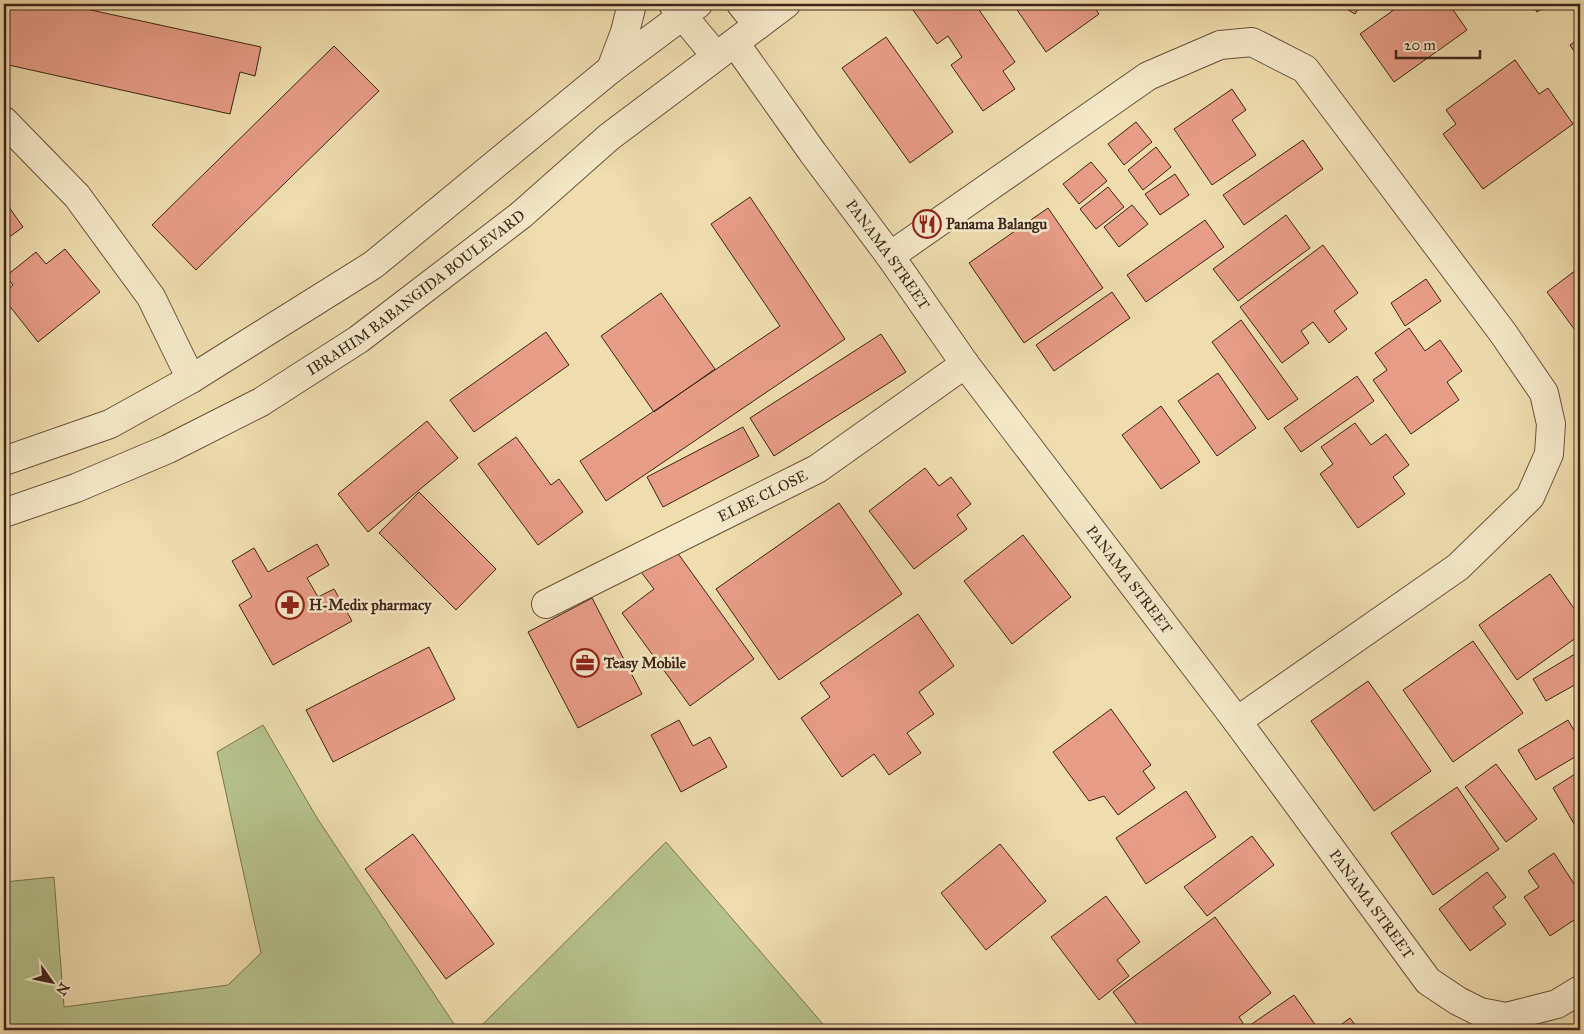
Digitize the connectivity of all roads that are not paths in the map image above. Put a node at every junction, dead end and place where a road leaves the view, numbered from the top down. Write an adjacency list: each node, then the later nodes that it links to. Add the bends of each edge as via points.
1 (632, 4): 7 (street)
2 (741, 4): 5 (street)
3 (786, 4): 5 (street, IBRAHIM BABANGIDA BOULEVARD)
4 (684, 8): 6 (street, PANAMA STREET); 7 (street)
5 (758, 25): 6 (street, IBRAHIM BABANGIDA BOULEVARD)
6 (726, 50): 9 (street, PANAMA STREET, via 813,153); 13 (street, IBRAHIM BABANGIDA BOULEVARD, via 609,137 521,215 359,338 261,402 168,449 76,488)
7 (611, 69): 11 (street, via 374,265)
8 (4, 121): 11 (street, via 77,196 151,297)
9 (890, 256): 10 (street, PANAMA STREET); 15 (street, via 1148,76 1220,45 1252,42 1304,69 1503,333 1544,393 1552,424 1550,454 1530,497 1458,567)
10 (965, 364): 14 (street, ELBE CLOSE, via 817,469); 15 (street, PANAMA STREET)
11 (191, 379): 12 (street, via 110,424)
12 (4, 461)
13 (4, 513)
14 (546, 604)
15 (1237, 721): 16 (street, PANAMA STREET, via 1428,981 1480,1012 1506,1017 1557,1004)
16 (1580, 990)

